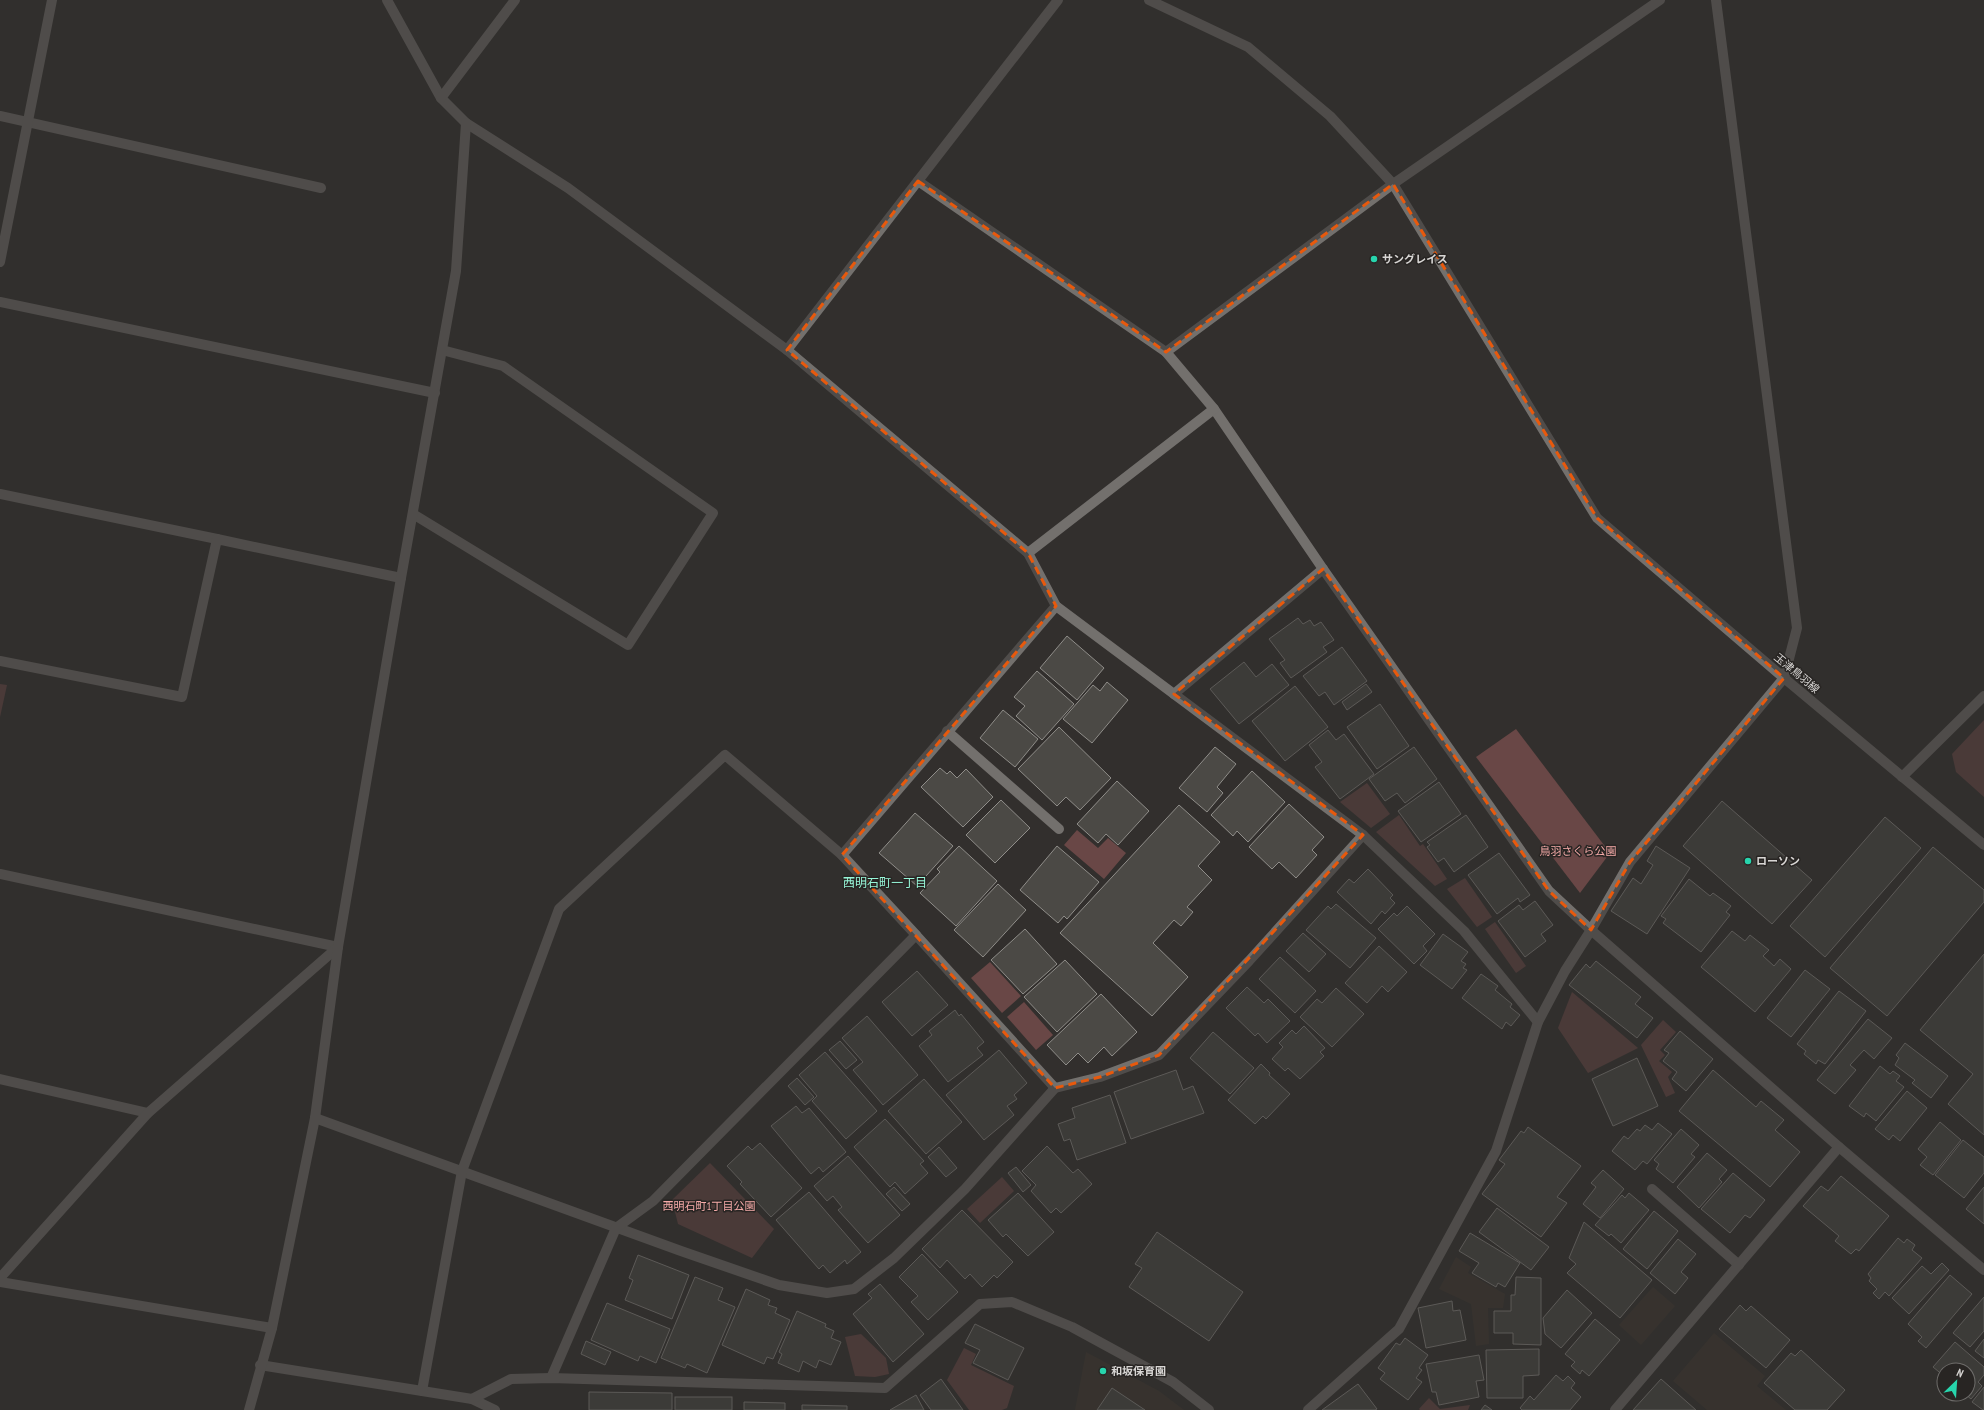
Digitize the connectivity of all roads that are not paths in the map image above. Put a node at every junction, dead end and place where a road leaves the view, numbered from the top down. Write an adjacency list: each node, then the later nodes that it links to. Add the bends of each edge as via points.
1 (52, 0): 10 (street)
2 (387, 0): 8 (street)
3 (515, 0): 8 (street)
4 (1058, 0): 12 (street)
5 (1150, 0): 13 (street, 玉津鳥羽線, via 1248,47 1330,116)
6 (1660, 0): 13 (street)
7 (1716, 0): 30 (street, via 1797,628)
8 (441, 98): 11 (street)
9 (0, 116): 10 (street)
10 (29, 122): 14 (street); 15 (street)
11 (466, 123): 17 (street, via 456,271); 18 (street, via 568,188)
12 (918, 181): 18 (street); 19 (street)
13 (1393, 184): 19 (street); 30 (street, 玉津鳥羽線, via 1597,518)
14 (320, 188)
15 (0, 262)
16 (0, 302): 20 (street)
17 (442, 350): 20 (street); 23 (street, via 503,366 713,514 628,645)
18 (787, 350): 25 (street)
19 (1166, 352): 21 (street)
20 (435, 393): 23 (street)
21 (1214, 409): 25 (street); 26 (street)
22 (0, 494): 24 (street)
23 (413, 514): 27 (street)
24 (217, 539): 27 (street); 29 (street, via 182,697)
25 (1028, 553): 28 (street)
26 (1323, 569): 31 (street); 40 (street, via 1549,891)
27 (401, 578): 42 (street)
28 (1056, 606): 31 (street); 33 (street)
29 (0, 661)
30 (1784, 678): 34 (street, 玉津鳥羽線); 40 (street, via 1630,862)
31 (1174, 694): 36 (street)
32 (1984, 696): 34 (street)
33 (947, 731): 35 (street); 38 (street)
34 (1902, 777): 37 (street, 玉津鳥羽線)
35 (1059, 829)
36 (1363, 835): 43 (street, via 1464,931); 45 (street, via 1249,961 1159,1055 1100,1077)
37 (1984, 845)
38 (842, 855): 41 (street); 49 (street, via 725,755 559,909)
39 (0, 874): 42 (street)
40 (1591, 930): 43 (street); 48 (street)
41 (916, 935): 45 (street); 51 (street, via 652,1201)
42 (338, 947): 46 (street); 47 (street)
43 (1538, 1022): 64 (street, via 1496,1151 1399,1329)
44 (0, 1079): 46 (street)
45 (1055, 1088): 51 (street, via 965,1189 894,1258 854,1289 827,1293 779,1285)
46 (148, 1113): 54 (street)
47 (315, 1118): 49 (street); 56 (street)
48 (1839, 1147): 52 (street); 53 (street)
49 (462, 1171): 51 (street); 59 (street)
50 (1652, 1189): 52 (street)
51 (616, 1228): 58 (street)
52 (1739, 1265): 65 (street)
53 (1984, 1270)
54 (0, 1278)
55 (0, 1282): 56 (street)
56 (272, 1328): 57 (street)
57 (260, 1365): 59 (street); 61 (street)
58 (552, 1378): 60 (street, via 511,1379); 63 (street, via 885,1388 980,1304 1012,1302 1072,1327 1173,1382)
59 (422, 1391): 60 (street)
60 (472, 1399): 62 (street)
61 (249, 1410)
62 (495, 1410)
63 (1209, 1410)
64 (1308, 1410)
65 (1616, 1410)

